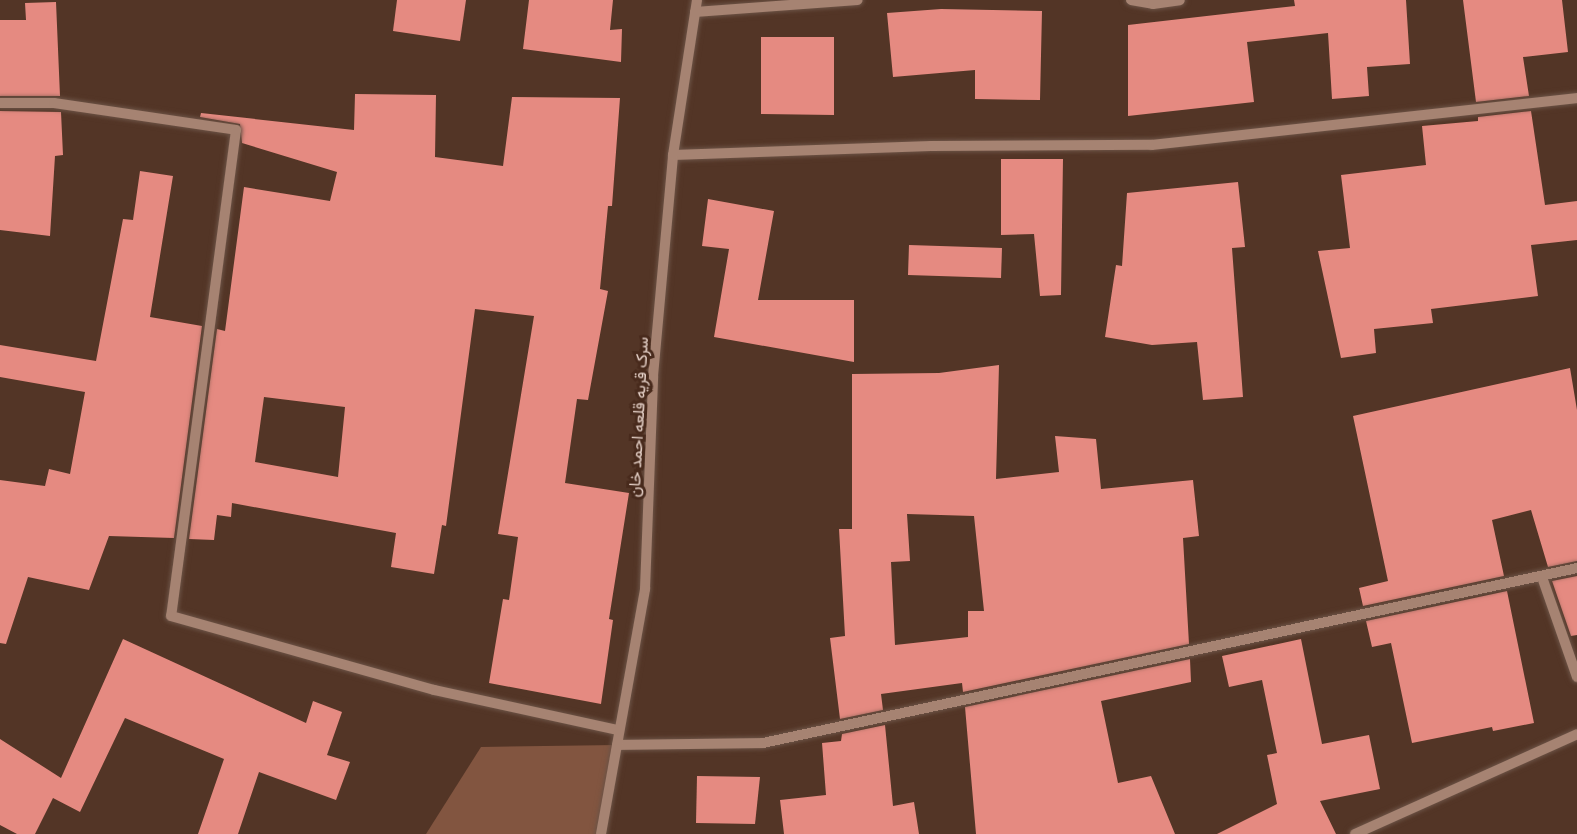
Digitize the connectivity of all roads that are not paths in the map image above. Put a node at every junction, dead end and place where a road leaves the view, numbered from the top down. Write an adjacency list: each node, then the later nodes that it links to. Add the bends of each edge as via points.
1 (697, 0): 5 (street, سرک قریه قلعه احمد خان)
2 (858, 0): 5 (street)
3 (1131, 0): 4 (street, via 1153,4)
4 (1180, 0)
5 (695, 12): 8 (street, سرک قریه قلعه احمد خان)
6 (1577, 98): 8 (street, via 1152,145 931,146)
7 (0, 103): 12 (street, via 54,103 236,129 171,616 434,690)
8 (673, 155): 12 (street, سرک قریه قلعه احمد خان, via 653,376 645,589)
9 (1577, 568): 10 (street)
10 (1542, 577): 11 (street); 14 (street, via 763,743)
11 (1577, 677)
12 (617, 730): 14 (street, سرک قریه قلعه احمد خان)
13 (1575, 737): 16 (street)
14 (617, 746): 15 (street, سرک قریه قلعه احمد خان)
15 (601, 834)
16 (1355, 834)

